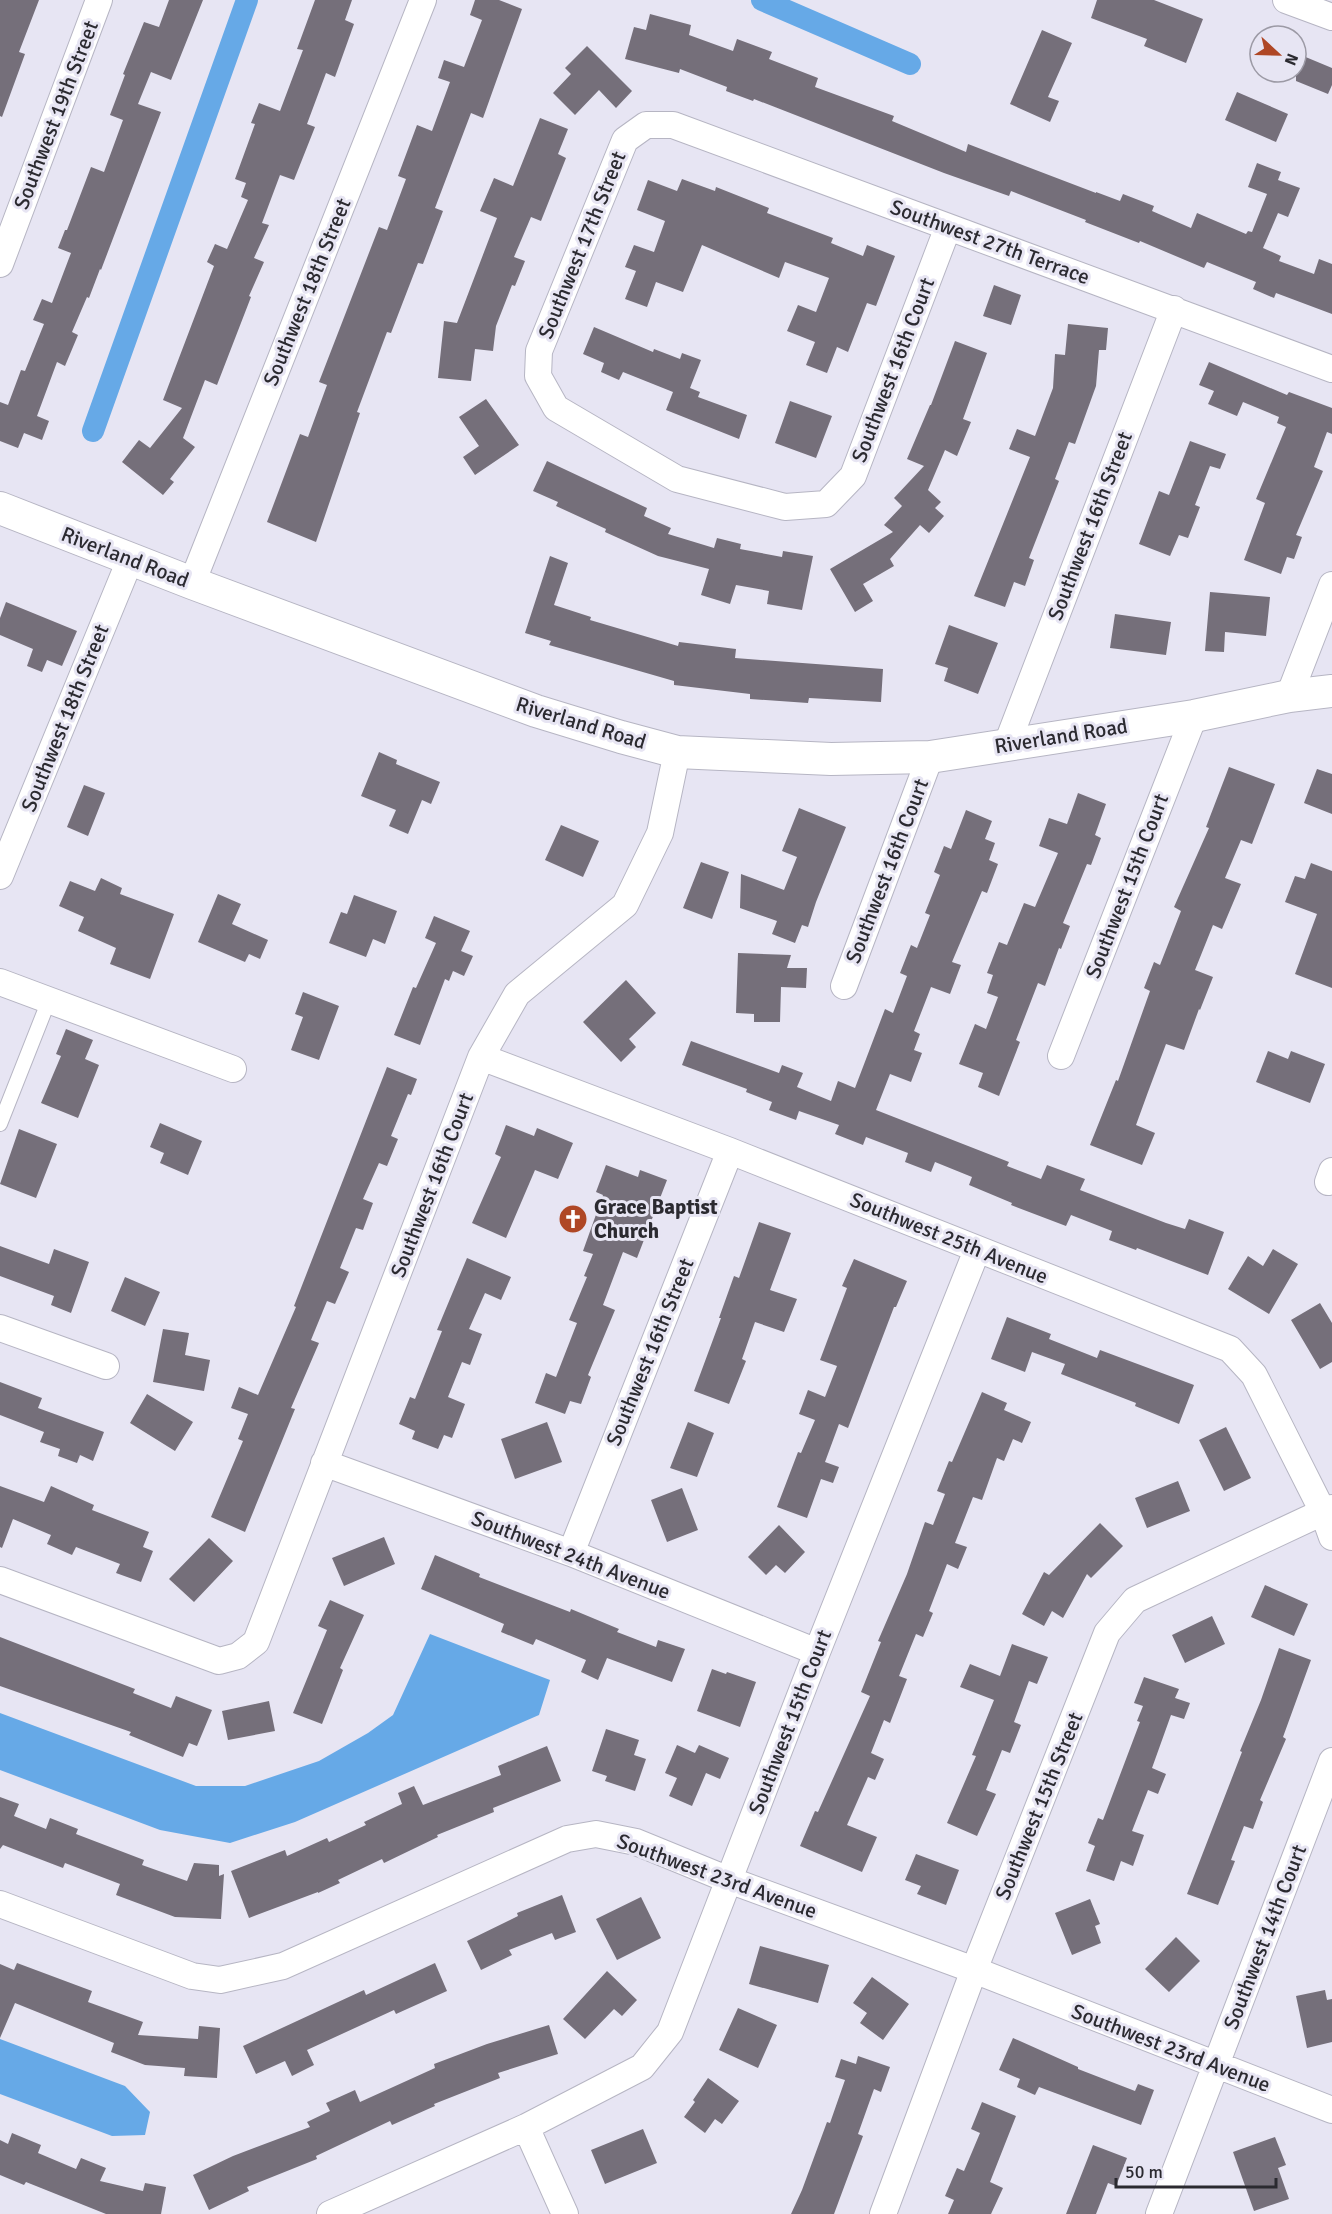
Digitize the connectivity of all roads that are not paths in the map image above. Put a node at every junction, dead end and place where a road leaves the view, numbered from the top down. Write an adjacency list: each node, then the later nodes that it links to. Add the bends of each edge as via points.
1 (99, 0): 7 (street, Southwest 19th Street)
2 (423, 0): 13 (street, Southwest 18th Street)
3 (1286, 0): 4 (street)
4 (1332, 17)
5 (646, 125): 6 (street, Southwest 27th Terrace, via 673,125); 10 (street, Southwest 17th Street, via 625,140 539,351 538,376 556,408 677,479 785,507)
6 (948, 227): 8 (street, Southwest 27th Terrace); 10 (street, Southwest 16th Court, via 853,476)
7 (0, 264)
8 (1174, 309): 9 (street, Southwest 27th Terrace); 18 (street, Southwest 16th Street)
9 (1332, 369)
10 (826, 504)
11 (0, 508): 12 (street, Riverland Road)
12 (130, 560): 13 (street, Riverland Road); 21 (street, Southwest 18th Street)
13 (192, 583): 19 (street, Riverland Road, via 536,711)
14 (1332, 585): 16 (street)
15 (1332, 691): 16 (street, Riverland Road)
16 (1289, 696): 17 (street, Riverland Road)
17 (1194, 716): 18 (street, Riverland Road); 25 (street, Southwest 15th Court)
18 (1007, 744): 20 (street, Riverland Road)
19 (677, 752): 20 (street, Riverland Road, via 831,759); 26 (street, Southwest 16th Court, via 660,833 625,905 517,994)
20 (930, 757): 23 (street, Southwest 16th Court)
21 (0, 876)
22 (0, 982): 24 (street)
23 (844, 986)
24 (49, 1000): 27 (street); 28 (lane)
25 (1061, 1056)
26 (481, 1057): 29 (street, Southwest 25th Avenue); 33 (street, Southwest 16th Court)
27 (233, 1069)
28 (0, 1124)
29 (730, 1151): 30 (street, Southwest 25th Avenue); 36 (street, Southwest 16th Street)
30 (977, 1250): 34 (street, Southwest 25th Avenue, via 1230,1349 1254,1375); 38 (street, Southwest 15th Court)
31 (0, 1329): 32 (street)
32 (106, 1366)
33 (324, 1463): 36 (street, Southwest 24th Avenue); 37 (street, Southwest 16th Court, via 256,1642 238,1656 219,1661)
34 (1327, 1510): 35 (street); 42 (street, Southwest 15th Street, via 1136,1600 1107,1634)
35 (1332, 1538)
36 (570, 1553): 38 (street, Southwest 24th Avenue)
37 (0, 1580)
38 (816, 1652): 40 (street, Southwest 15th Court)
39 (1332, 1761): 43 (street, Southwest 14th Court)
40 (729, 1880): 41 (street, Southwest 23rd Avenue, via 636,1842 596,1834 567,1839 283,1966 220,1980 192,1976); 42 (street, Southwest 23rd Avenue); 45 (street, Southwest 15th Court, via 670,2032 642,2067)
41 (0, 1904)
42 (974, 1970): 43 (street, Southwest 23rd Avenue); 48 (street, Southwest 15th Street)
43 (1216, 2066): 44 (street, Southwest 23rd Avenue); 49 (street, Southwest 14th Court)
44 (1332, 2110)
45 (526, 2127): 46 (street, Southwest 15th Court); 47 (street)
46 (330, 2214)
47 (565, 2214)
48 (883, 2214)
49 (1159, 2214)

